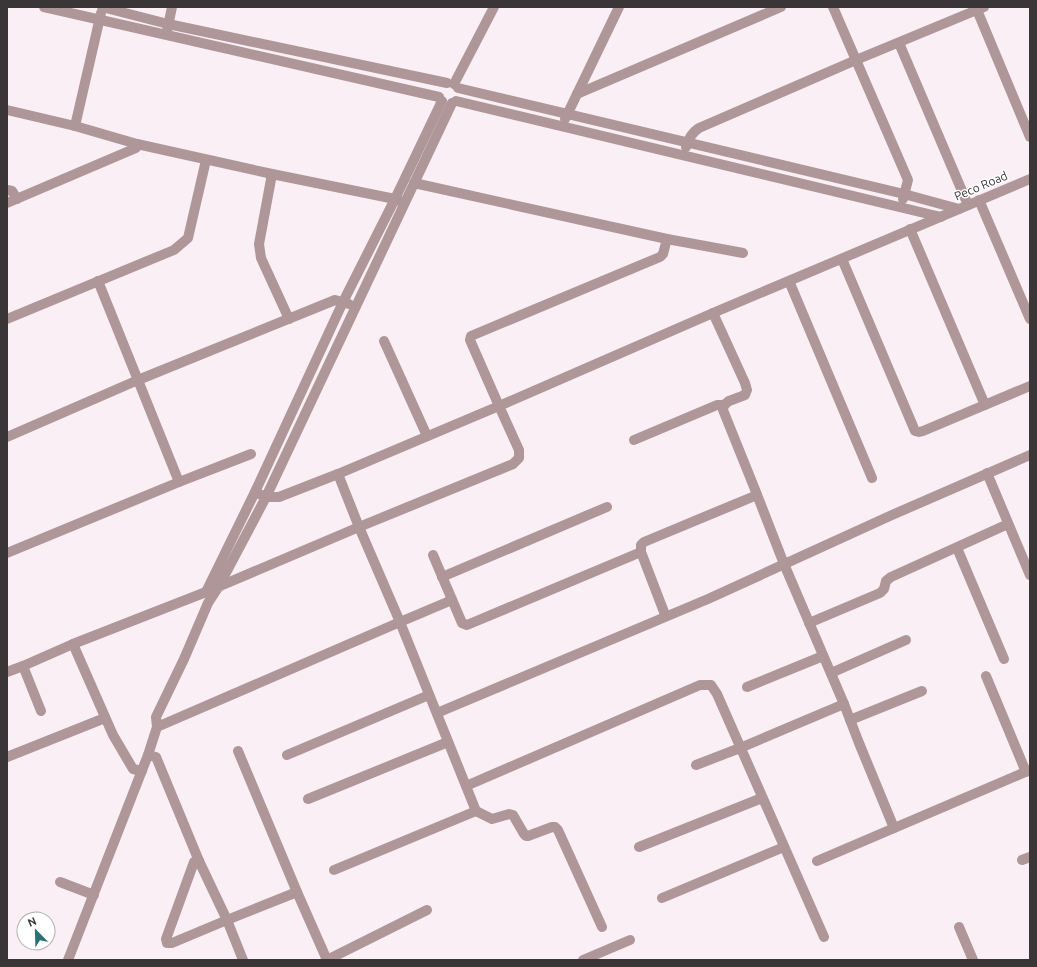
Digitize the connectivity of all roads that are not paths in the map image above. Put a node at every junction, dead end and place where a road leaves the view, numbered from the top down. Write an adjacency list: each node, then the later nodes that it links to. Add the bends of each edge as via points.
1 (44, 7): 9 (street)
2 (102, 7): 9 (street); 10 (street)
3 (172, 7): 10 (street)
4 (494, 7): 14 (street)
5 (619, 7): 15 (street)
6 (781, 7): 15 (street)
7 (833, 7): 13 (street)
8 (980, 8): 12 (street); 21 (street)
9 (100, 20): 11 (street); 19 (street)
10 (168, 24): 11 (street); 14 (street)
11 (166, 35): 16 (street)
12 (899, 43): 13 (street); 36 (street)
13 (856, 60): 22 (street, via 699,128); 30 (street, via 908,180)
14 (453, 85): 16 (street, via 459,94); 16 (street, via 441,86 438,91); 18 (street)
15 (577, 94): 18 (street)
16 (447, 101): 20 (street); 28 (street); 33 (street)
17 (7, 110): 19 (street)
18 (567, 113): 20 (street); 22 (street)
19 (74, 126): 23 (street)
20 (562, 126): 24 (street)
21 (1030, 138)
22 (687, 142): 24 (street); 30 (street)
23 (138, 144): 25 (street); 31 (street, via 136,148)
24 (684, 155): 35 (street)
25 (206, 160): 26 (street); 42 (street, via 188,238 174,250)
26 (272, 174): 33 (street); 48 (street, via 259,244 261,258)
27 (1030, 179): 32 (street, Peco Road)
28 (414, 183): 33 (street); 39 (street)
29 (7, 190): 31 (street, via 12,191)
30 (904, 194): 35 (street); 36 (street)
31 (17, 199): 34 (street)
32 (979, 200): 36 (street, Peco Road); 49 (street)
33 (400, 201): 44 (street); 45 (street)
34 (7, 203)
35 (901, 207): 37 (street)
36 (964, 207): 37 (street, Peco Road)
37 (941, 217): 38 (street, Peco Road)
38 (910, 230): 41 (street, Peco Road); 54 (street)
39 (667, 238): 40 (street); 55 (street, via 663,254 660,256 471,336 470,340)
40 (743, 253)
41 (842, 259): 43 (street, Peco Road); 54 (street, via 916,431 923,431)
42 (98, 281): 47 (street); 51 (street)
43 (789, 281): 46 (street, Peco Road); 63 (street)
44 (343, 302): 45 (street); 48 (street, via 335,300); 65 (street)
45 (355, 307): 67 (street)
46 (713, 313): 53 (street, via 747,390 745,395); 55 (street, Peco Road)
47 (7, 319)
48 (289, 319): 51 (street)
49 (1030, 319)
50 (384, 341): 56 (street)
51 (138, 380): 57 (street); 64 (street)
52 (1030, 386): 54 (street)
53 (724, 405): 58 (street, via 717,405); 66 (street, via 723,410)
54 (985, 405)
55 (499, 406): 56 (street, Peco Road); 70 (street, via 519,450 519,458 513,464)
56 (427, 436): 62 (street, Peco Road)
57 (7, 437)
58 (634, 440)
59 (251, 454): 64 (street)
60 (1030, 455): 61 (street)
61 (987, 473): 69 (street); 75 (street)
62 (338, 474): 67 (street, Peco Road, via 279,497); 70 (street)
63 (872, 478)
64 (179, 482): 73 (street)
65 (255, 492): 67 (street); 79 (street)
66 (758, 495): 72 (street, via 644,542 640,545); 75 (street)
67 (266, 497): 78 (street)
68 (607, 507): 77 (street)
69 (1008, 524): 71 (street); 76 (street)
70 (358, 527): 78 (street); 83 (street)
71 (957, 548): 84 (street, via 891,577 880,593); 88 (street)
72 (641, 552): 80 (street, via 467,625 462,623); 82 (street)
73 (7, 553)
74 (433, 555): 77 (street)
75 (784, 564): 84 (street); 98 (street, via 708,599)
76 (1030, 575)
77 (442, 577): 80 (street)
78 (219, 586): 79 (street); 81 (street)
79 (206, 592): 81 (street); 86 (street)
80 (452, 600): 83 (street)
81 (208, 603): 101 (street, via 156,717)
82 (664, 612)
83 (400, 622): 95 (street); 101 (street)
84 (809, 623): 87 (street)
85 (906, 640): 91 (street)
86 (73, 644): 89 (street); 99 (street)
87 (823, 656): 91 (street); 93 (street)
88 (1004, 659)
89 (23, 666): 90 (street); 97 (street)
90 (7, 672)
91 (830, 673): 96 (street)
92 (986, 676): 110 (street)
93 (747, 687)
94 (922, 691): 100 (street)
95 (429, 695): 98 (street); 106 (street)
96 (844, 704): 100 (street); 103 (street)
97 (41, 711)
98 (437, 713): 102 (street)
99 (105, 718): 107 (street); 109 (street, via 133,769)
100 (850, 720): 115 (street)
101 (157, 727): 105 (street)
102 (448, 742): 111 (street); 113 (street)
103 (740, 748): 108 (street); 111 (street, via 717,694 711,685 700,685); 112 (street)
104 (238, 751): 122 (street)
105 (148, 755): 109 (street); 118 (street, via 156,757)
106 (287, 755)
107 (7, 757)
108 (696, 765)
109 (142, 771): 123 (street)
110 (1028, 771): 115 (street)
111 (466, 786): 114 (street)
112 (762, 798): 116 (street); 117 (street)
113 (308, 799)
114 (476, 811): 120 (street); 127 (street, via 492,819 511,814 526,836 555,827)
115 (894, 828): 119 (street)
116 (639, 847)
117 (784, 847): 124 (street); 129 (street)
118 (200, 861): 126 (street); 126 (street, via 194,862 166,939 167,943)
119 (817, 861)
120 (334, 870)
121 (60, 882): 123 (street)
122 (297, 892): 126 (street); 133 (street)
123 (94, 895): 131 (street)
124 (662, 898)
125 (427, 910): 133 (street)
126 (227, 920): 132 (street)
127 (602, 927)
128 (959, 927): 135 (street)
129 (824, 937)
130 (630, 940): 134 (street)
131 (68, 960)
132 (244, 960)
133 (327, 960)
134 (583, 960)
135 (973, 960)

